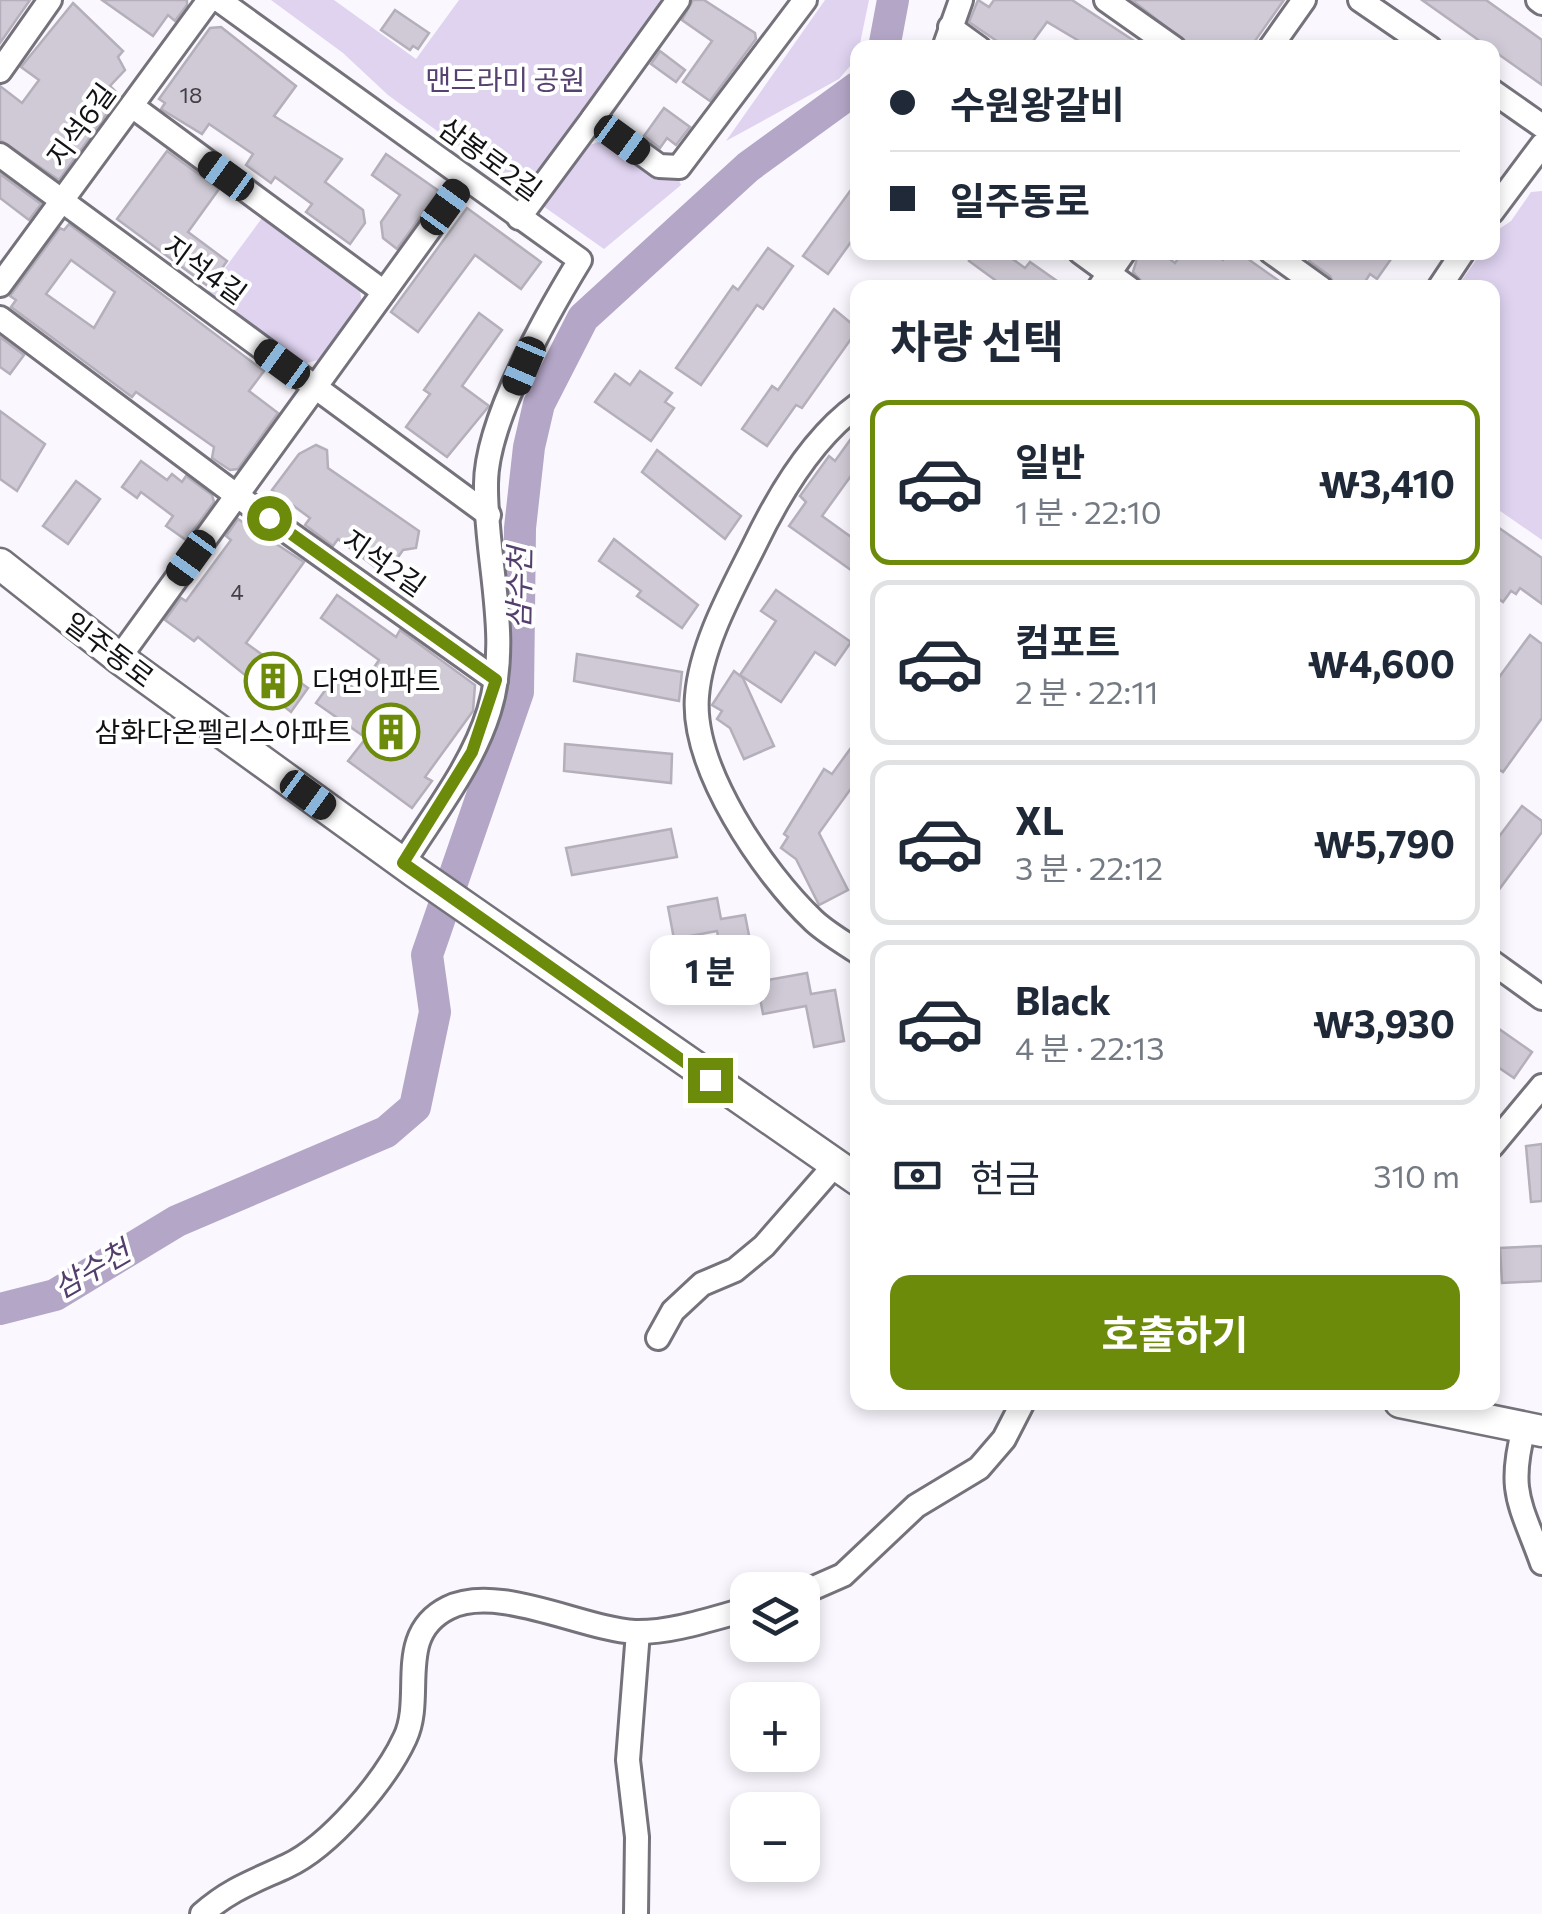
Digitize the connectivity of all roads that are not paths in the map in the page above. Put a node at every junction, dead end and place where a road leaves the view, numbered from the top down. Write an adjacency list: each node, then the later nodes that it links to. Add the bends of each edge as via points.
1 (50, 0): 14 (street)
2 (210, 0): 16 (street, 지석6길)
3 (219, 0): 21 (street, 삼봉로2길)
4 (678, 0): 17 (street)
5 (805, 0): 17 (street, via 679,167 659,166)
6 (961, 0): 10 (street)
7 (1106, 0): 11 (street)
8 (1304, 0): 12 (street)
9 (1360, 0): 13 (street)
10 (947, 37)
11 (1163, 40)
12 (1276, 40)
13 (1418, 40)
14 (2, 64)
15 (1500, 97): 18 (street)
16 (132, 106): 22 (street, 지석6길); 30 (street)
17 (593, 118): 24 (street)
18 (1542, 126)
19 (1542, 145): 23 (street)
20 (0, 155): 22 (street, 지석4길)
21 (466, 178): 24 (street, 삼봉로2길); 30 (street)
22 (61, 201): 29 (street, 지석6길); 32 (street, 지석4길)
23 (1500, 201)
24 (519, 218): 35 (street, 삼봉로2길, via 580,260 548,312 496,433 486,482)
25 (1087, 260): 27 (street)
26 (1282, 260): 28 (street)
27 (1104, 280)
28 (1310, 280)
29 (0, 285)
30 (384, 292): 32 (street)
31 (0, 318): 34 (street)
32 (314, 388): 34 (street); 35 (street)
33 (850, 415): 40 (street, via 790,481 770,514 736,582 697,695 698,735 720,791 777,880 815,922)
34 (236, 495): 37 (street); 38 (street, 지석2길)
35 (490, 515): 38 (street)
36 (0, 564): 37 (main road, 일주동로)
37 (119, 658): 39 (main road, 일주동로)
38 (496, 680): 39 (street, via 472,752)
39 (409, 868): 45 (main road, 일주동로)
40 (850, 946)
41 (1500, 968): 42 (street)
42 (1542, 998)
43 (1542, 1086): 44 (street)
44 (1500, 1136)
45 (845, 1174): 46 (street, via 735,1270 702,1284)
46 (658, 1338)
47 (1019, 1410): 51 (street, via 979,1468 916,1506 843,1575)
48 (1438, 1410): 49 (main road)
49 (1533, 1430): 50 (street, via 1515,1465 1516,1502)
50 (1542, 1563)
51 (820, 1585)
52 (730, 1613): 53 (street)
53 (638, 1632): 54 (street, via 499,1604 448,1608 414,1646 414,1714 404,1740 345,1823 319,1847 256,1876); 55 (street, via 628,1760)
54 (202, 1914)
55 (636, 1914)

